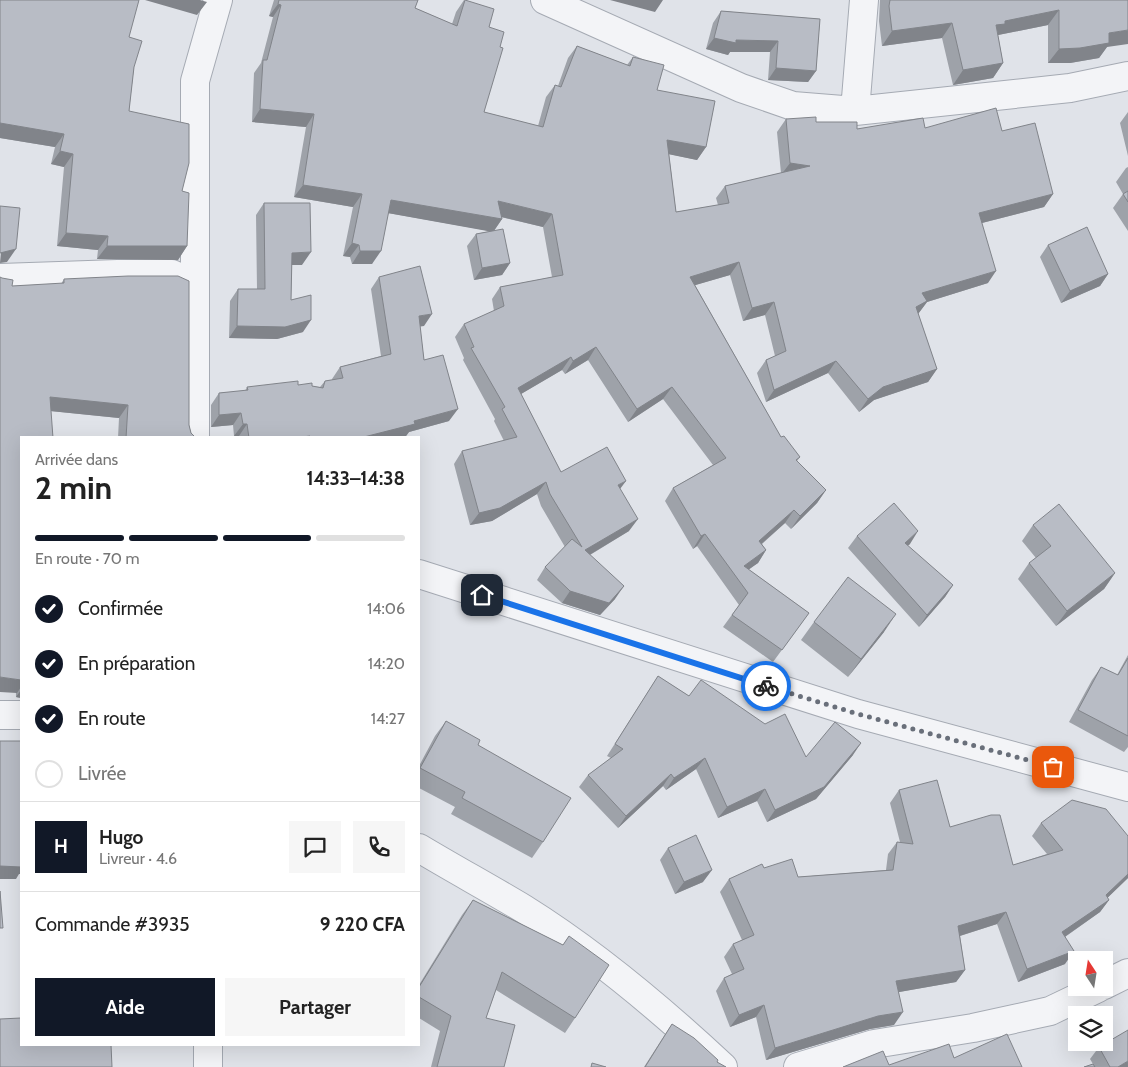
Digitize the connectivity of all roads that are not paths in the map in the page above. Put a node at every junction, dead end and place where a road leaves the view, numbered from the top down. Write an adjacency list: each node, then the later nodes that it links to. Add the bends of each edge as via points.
1 (218, 0): 7 (street, via 195,80)
2 (545, 0): 5 (street, via 741,88 793,106)
3 (864, 0): 5 (street)
4 (1128, 76): 5 (street, via 1070,88)
5 (855, 112)
6 (0, 278): 7 (street, via 172,274)
7 (195, 284): 8 (street)
8 (195, 436)
9 (420, 574): 12 (street, via 858,714)
10 (0, 715): 11 (street)
11 (20, 715)
12 (1128, 787)
13 (420, 849): 19 (street, via 525,910 598,961 669,1017)
14 (1128, 973): 15 (street)
15 (1113, 980)
16 (1081, 996): 20 (street, via 1050,1011 973,1028 874,1044)
17 (208, 1046): 18 (street)
18 (208, 1067)
19 (723, 1067)
20 (798, 1067)

